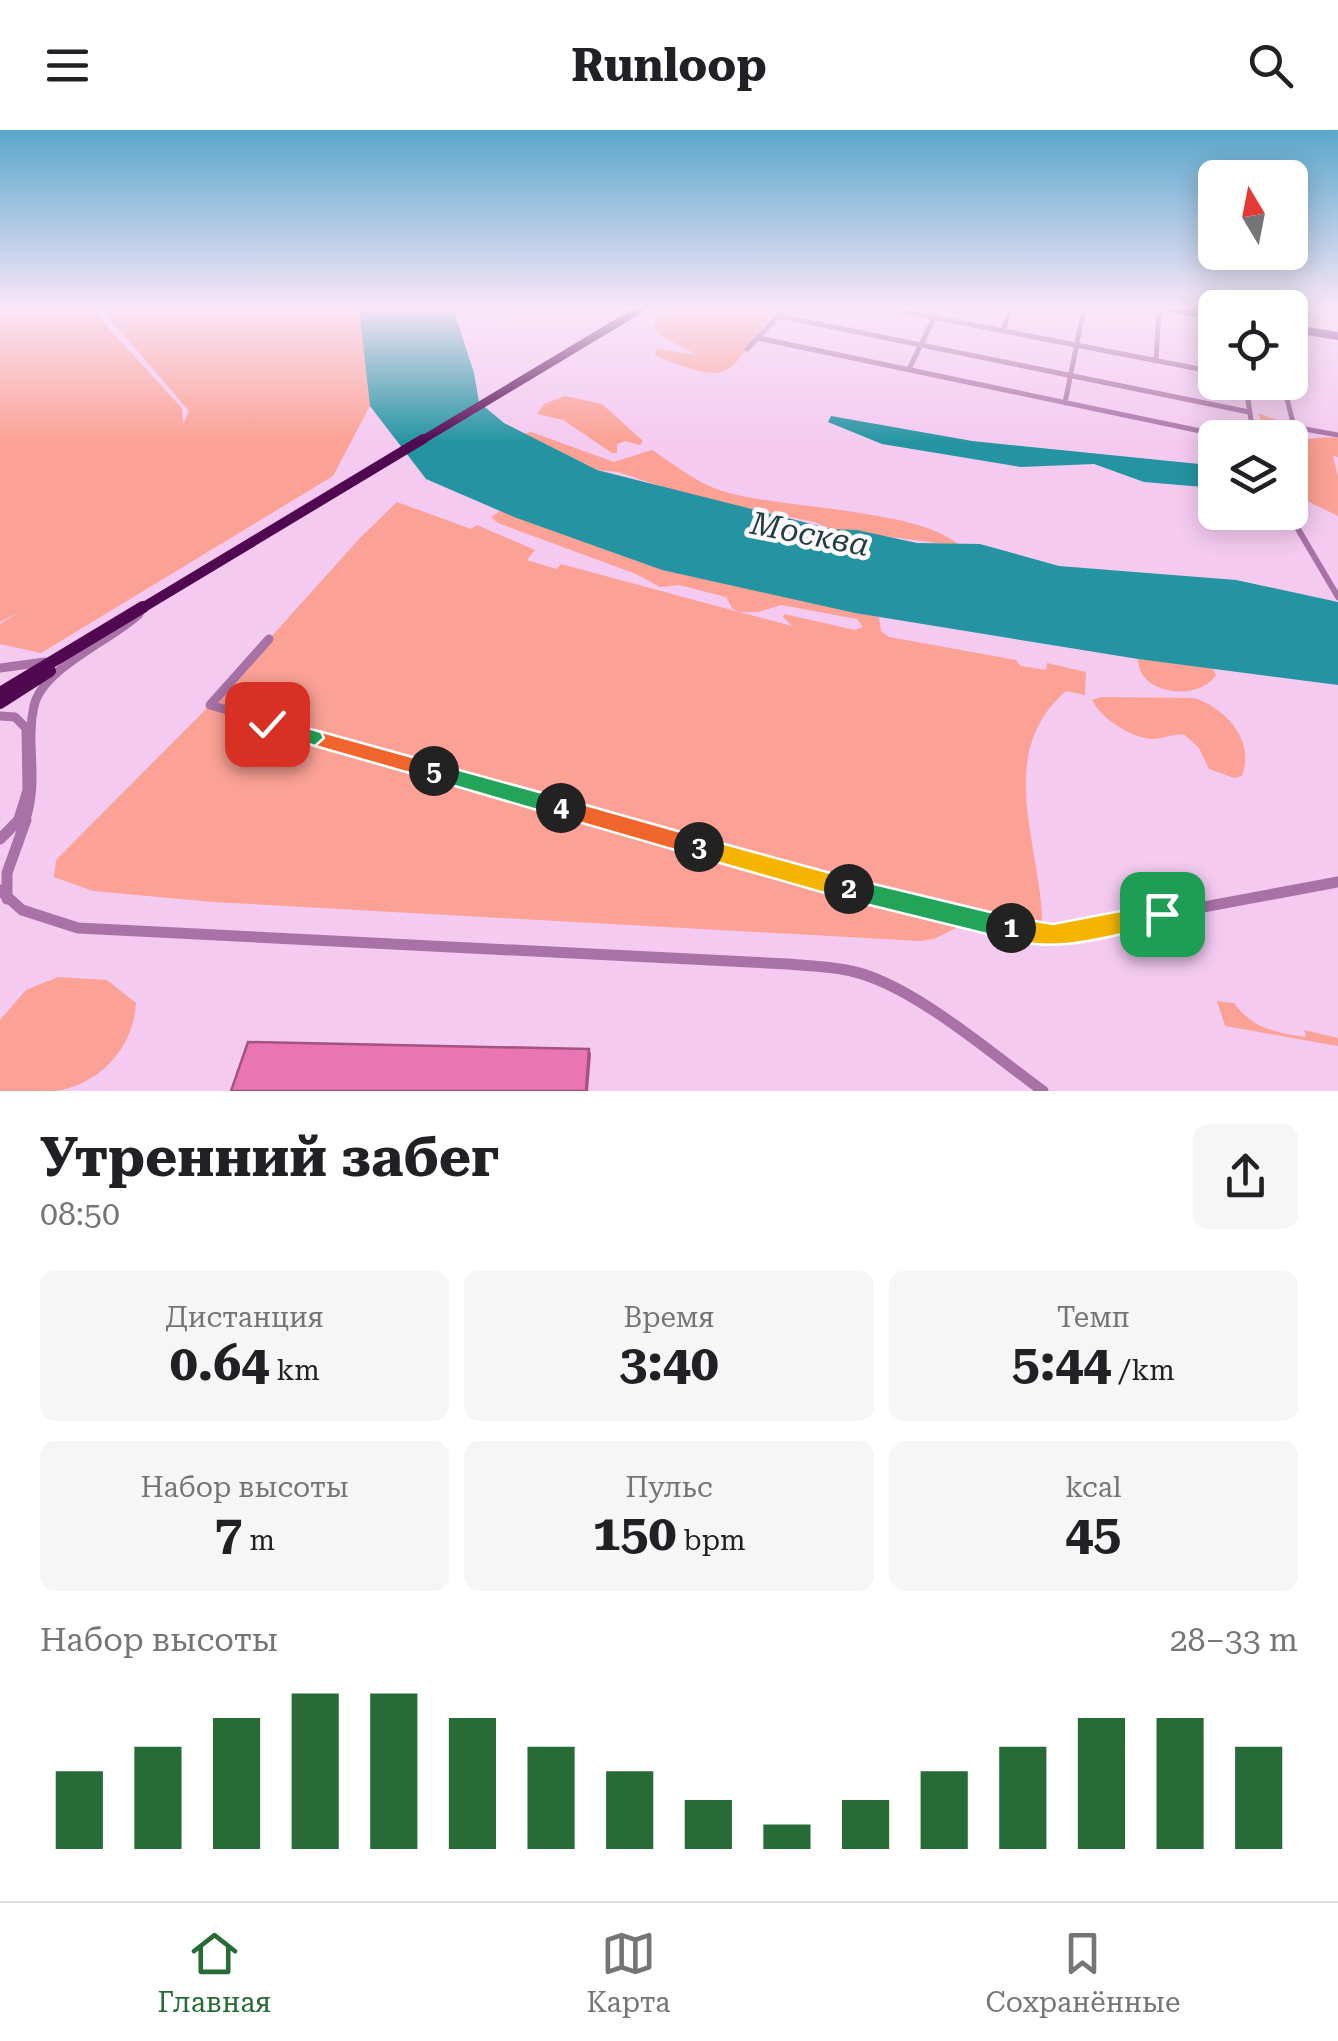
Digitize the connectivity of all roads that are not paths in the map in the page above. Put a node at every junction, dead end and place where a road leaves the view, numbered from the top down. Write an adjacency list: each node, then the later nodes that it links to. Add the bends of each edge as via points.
1 (565, 353): 21 (highway)
2 (830, 353): 9 (street)
3 (917, 353): 9 (street)
4 (963, 353): 11 (street)
5 (1075, 353): 11 (street)
6 (1118, 353): 8 (street)
7 (1157, 353): 8 (street)
8 (1156, 360): 10 (street)
9 (909, 369): 14 (street)
10 (1198, 369)
11 (1070, 376): 14 (street); 15 (street)
12 (1247, 400): 15 (street)
13 (1287, 400): 18 (street, via 1294,427)
14 (1065, 403): 17 (street)
15 (1249, 412): 16 (street)
16 (1251, 420)
17 (1198, 431)
18 (1338, 436)
19 (1299, 530): 20 (street)
20 (1338, 597)
21 (145, 608): 22 (highway); 24 (street, via 44,662); 30 (street, via 38,694 34,796)
22 (124, 621): 25 (highway); 26 (highway)
23 (269, 639): 29 (street, via 210,705 916,907 1053,936)
24 (0, 668)
25 (0, 692)
26 (0, 703)
27 (0, 716): 28 (street, via 16,717 26,728 27,799 19,822)
28 (0, 840)
29 (1338, 882)
30 (2, 895): 31 (street, via 22,910 78,928 852,971 909,996)
31 (1043, 1091)

